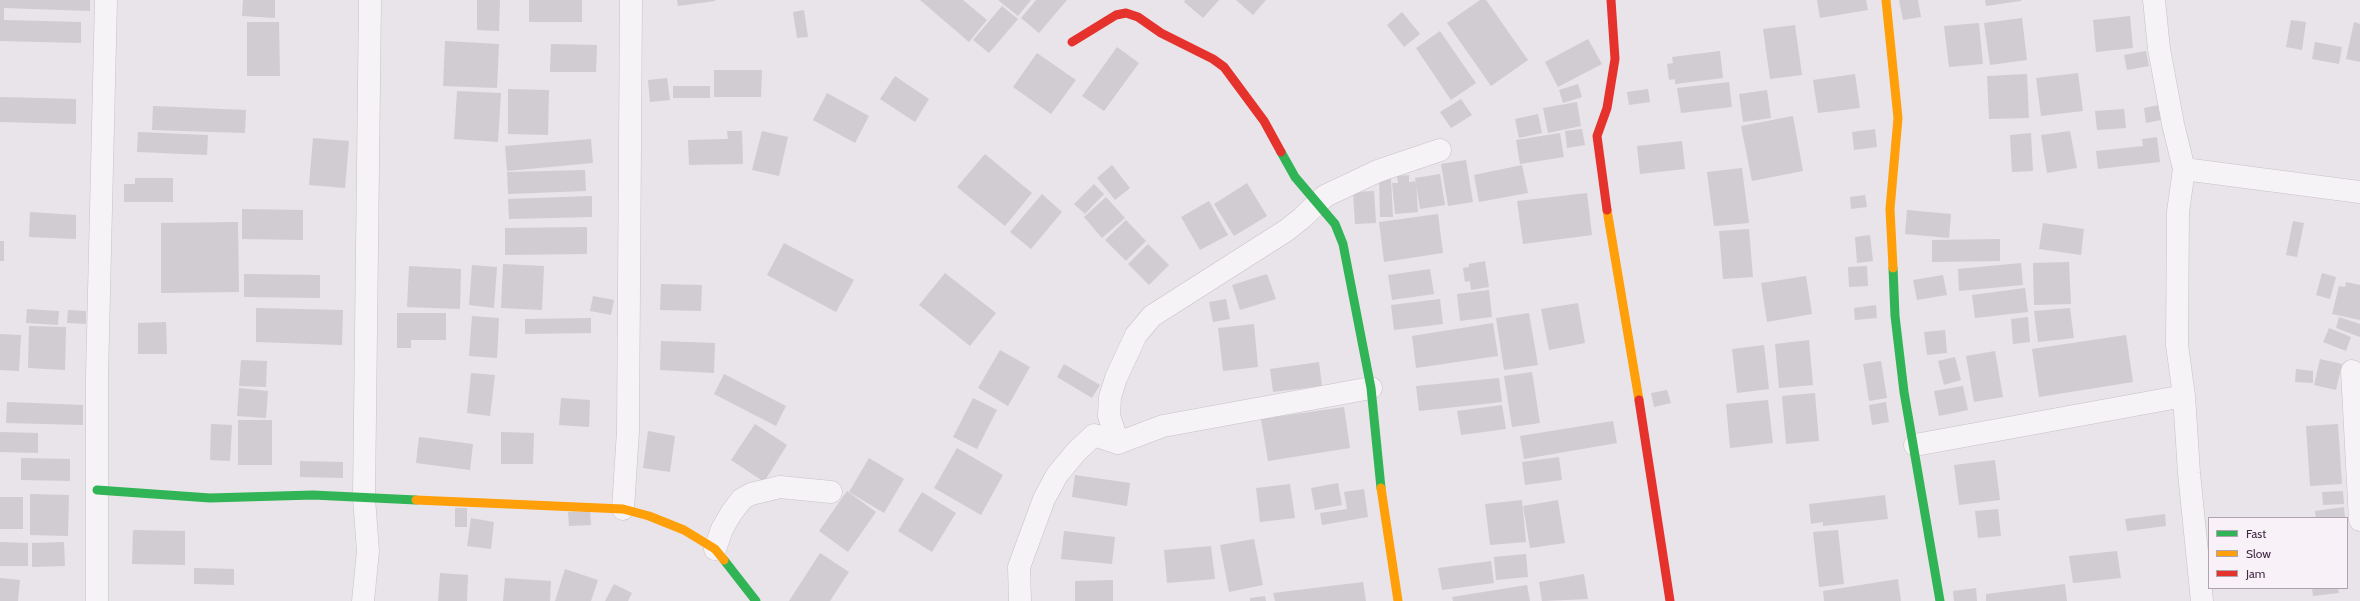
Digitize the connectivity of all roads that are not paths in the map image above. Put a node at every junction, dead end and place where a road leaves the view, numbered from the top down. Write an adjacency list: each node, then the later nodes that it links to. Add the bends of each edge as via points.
1 (106, 0): 17 (street, via 97,376)
2 (370, 0): 19 (street)
3 (632, 0): 20 (street, via 628,431)
4 (1611, 0): 28 (street, via 1615,58 1607,108 1597,136)
5 (1886, 0): 16 (street, via 1898,118 1890,209 1895,316 1904,392)
6 (2154, 0): 9 (street, via 2160,56)
7 (1072, 42): 11 (street, via 1116,15 1126,13 1138,17 1161,33 1214,59 1246,95 1295,177)
8 (1440, 150): 11 (street, via 1378,171)
9 (2184, 169): 10 (street); 14 (street, via 2178,212 2176,345)
10 (2360, 192)
11 (1316, 202): 13 (street, via 1335,224 1343,244); 15 (street, via 1302,218 1286,230 1186,293 1142,326 1126,356 1110,397 1109,416)
12 (2352, 371): 21 (street)
13 (1371, 388): 15 (street, via 1163,426); 27 (street, via 1383,506)
14 (2184, 396): 16 (street); 30 (street)
15 (1118, 444): 26 (street, via 1094,435 1057,475 1038,513 1019,567)
16 (1915, 444): 29 (street)
17 (97, 490): 19 (street, via 210,498 286,495); 23 (street)
18 (831, 492): 22 (street, via 780,487 751,494 742,499 732,512)
19 (364, 498): 20 (street); 24 (street, via 368,551)
20 (623, 508): 22 (street, via 684,530)
21 (2360, 520)
22 (715, 549): 25 (street)
23 (97, 601)
24 (363, 601)
25 (756, 601)
26 (1020, 601)
27 (1398, 601)
28 (1670, 601)
29 (1940, 601)
30 (2202, 601)

